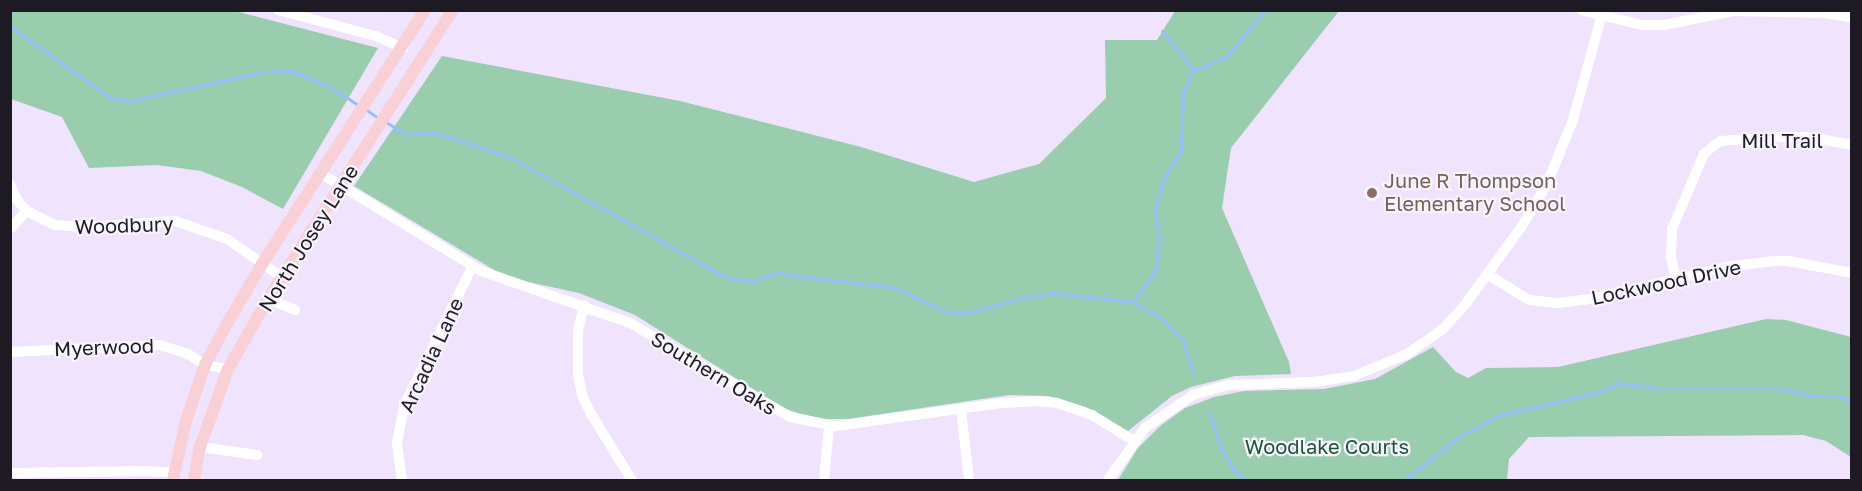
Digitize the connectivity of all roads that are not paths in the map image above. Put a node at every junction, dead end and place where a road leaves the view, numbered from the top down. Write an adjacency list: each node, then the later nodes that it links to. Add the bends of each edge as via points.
1 (279, 10): 7 (street, via 376,36)
2 (425, 10): 7 (main road, North Josey Lane)
3 (453, 10): 11 (main road, North Josey Lane)
4 (1581, 10): 5 (street)
5 (1603, 13): 6 (street, via 1642,25 1664,25 1734,11 1824,13); 17 (street, via 1582,93 1555,165 1530,215)
6 (1851, 18)
7 (402, 48): 9 (main road, North Josey Lane)
8 (1851, 145): 19 (street, Mill Trail, via 1809,136 1770,136 1721,141 1713,146 1704,154 1672,229 1671,258)
9 (320, 173): 11 (street, Southern Oaks); 14 (main road, North Josey Lane)
10 (10, 184): 12 (street)
11 (341, 186): 15 (street, Southern Oaks); 18 (main road, North Josey Lane)
12 (27, 211): 13 (street); 14 (street, Woodbury, via 55,225 70,227 175,221 227,239)
13 (11, 228)
14 (262, 264): 18 (street, Woodbury); 24 (main road, North Josey Lane)
15 (472, 267): 21 (street, Southern Oaks, via 506,282); 34 (street, Arcadia Lane, via 404,406 397,443)
16 (1851, 273): 19 (street, Lockwood Drive, via 1774,261)
17 (1487, 274): 19 (street, Lockwood Drive, via 1529,300 1545,303 1591,299); 28 (street, via 1443,329 1380,367 1334,380 1209,389 1165,412)
18 (282, 277): 20 (main road, North Josey Lane)
19 (1676, 279)
20 (268, 298): 22 (street); 25 (main road, North Josey Lane)
21 (584, 305): 27 (street, Southern Oaks, via 630,323 779,412); 35 (street, via 578,332 582,395)
22 (295, 310)
23 (10, 352): 24 (street, Myerwood, via 160,345 188,354)
24 (205, 365): 25 (street, Myerwood); 32 (main road, North Josey Lane, via 186,421)
25 (228, 369): 29 (main road, North Josey Lane)
26 (962, 409): 27 (street, Southern Oaks); 28 (street, Southern Oaks, via 1022,401 1057,402 1092,415); 37 (street)
27 (829, 426): 36 (street)
28 (1134, 441): 38 (street)
29 (200, 447): 30 (street); 33 (main road, North Josey Lane)
30 (257, 456)
31 (10, 473): 32 (street)
32 (174, 477)
33 (194, 480)
34 (402, 480)
35 (632, 480)
36 (825, 480)
37 (969, 480)
38 (1108, 480)

